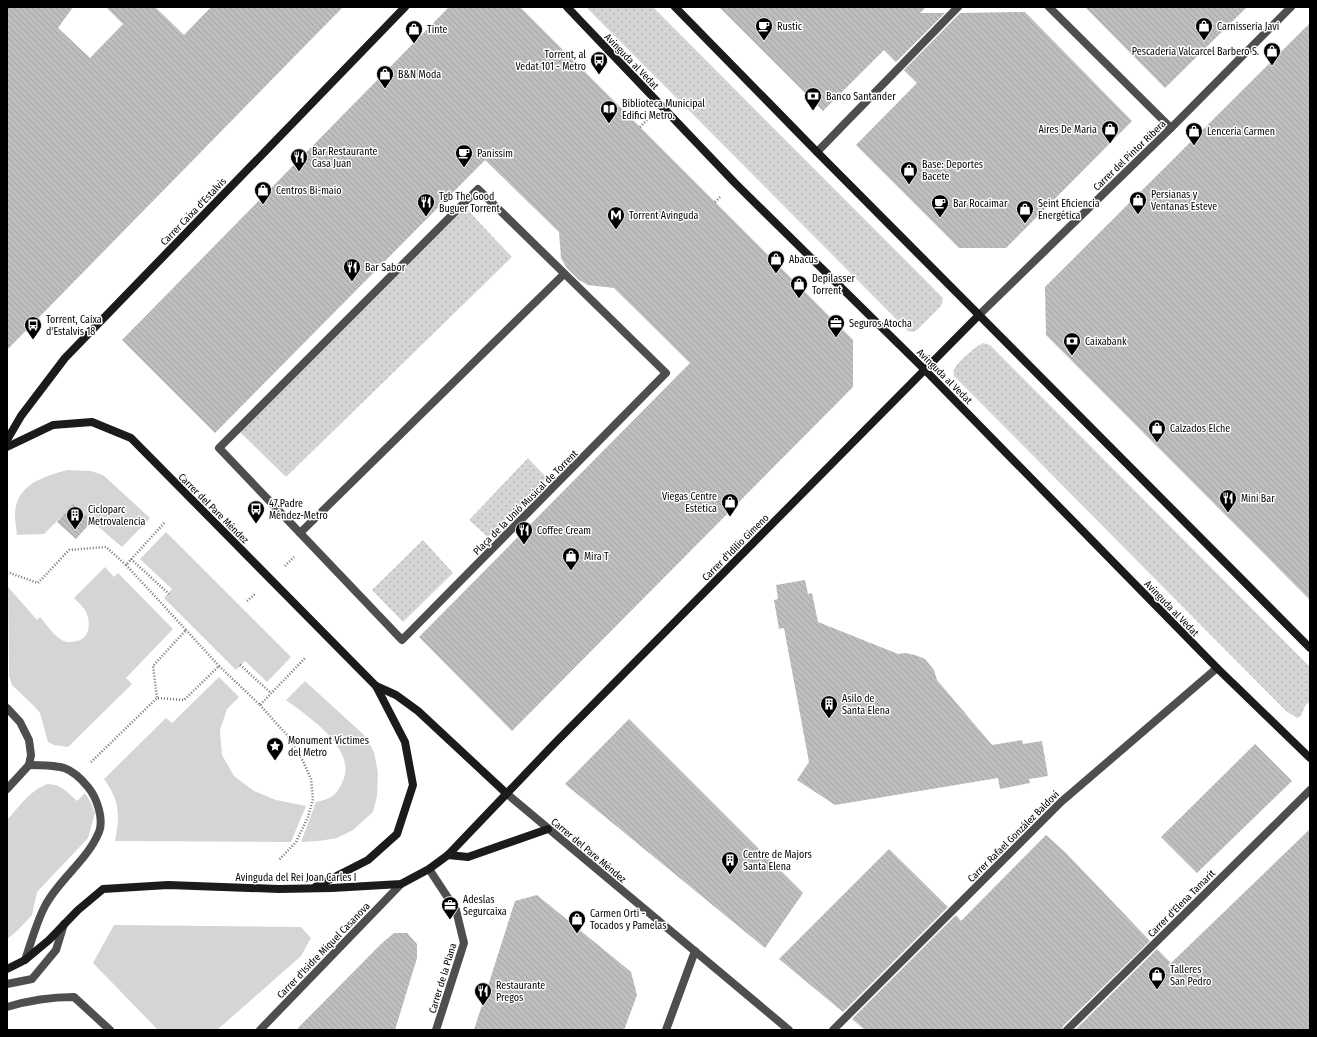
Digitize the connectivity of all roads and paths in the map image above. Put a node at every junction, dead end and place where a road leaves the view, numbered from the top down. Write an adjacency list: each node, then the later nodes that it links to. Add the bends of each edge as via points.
1 (405, 7): 12 (street, Carrer Caixa d'Estalvis, via 65,358 21,416)
2 (566, 7): 11 (street, Avinguda al Vedat, via 735,183)
3 (675, 7): 8 (street)
4 (958, 7): 8 (street)
5 (1049, 7): 7 (street)
6 (1291, 7): 7 (street, Carrer del Pintor Ribera)
7 (1171, 128): 10 (street, Carrer del Pintor Ribera)
8 (817, 152): 10 (street)
9 (564, 274): 15 (street); 15 (street, Plaça de la Unió Musical de Torrent, via 478,189 219,448); 15 (street, Plaça de la Unió Musical de Torrent, via 666,373 402,640)
10 (979, 315): 11 (street, Carrer d'Idilio Gimeno); 21 (street)
11 (925, 370): 25 (street, Avinguda al Vedat); 36 (street, Carrer d'Idilio Gimeno)
12 (7, 440)
13 (7, 447): 26 (street, Carrer del Pare Méndez, via 53,425 92,422 131,438)
14 (165, 522): 16 (path)
15 (300, 533)
16 (131, 559): 17 (path); 19 (path)
17 (126, 565): 18 (path, via 106,547 69,550 38,583); 20 (path)
18 (7, 572)
19 (169, 594)
20 (186, 630): 24 (path); 28 (path, via 153,666)
21 (1310, 648)
22 (305, 658): 27 (path)
23 (240, 665): 27 (path)
24 (219, 666): 28 (path, via 184,700); 29 (path)
25 (1217, 668): 31 (street, Avinguda al Vedat); 54 (street, Carrer Rafael González Baldoví, via 1061,802)
26 (376, 686): 36 (street, Carrer del Pare Méndez, via 396,695 418,711); 42 (street, Carrer del Pare Méndez, via 405,742 413,785 397,834 368,860)
27 (271, 694): 29 (path)
28 (157, 698): 33 (path)
29 (260, 705): 39 (path, via 287,735 311,779 313,799 308,817 296,842)
30 (7, 708): 32 (street, via 20,722 29,740)
31 (1310, 758)
32 (29, 765): 33 (street, via 58,765 68,768); 34 (street)
33 (76, 775): 45 (street, via 95,795 100,814 99,831 87,852 45,906)
34 (7, 789)
35 (1310, 790): 55 (street, Carrer d'Elena Tamarit)
36 (506, 793): 37 (street, Carrer del Pare Méndez); 38 (street, Avinguda del Rei Joan Carles I)
37 (548, 828): 38 (street, via 468,858); 44 (street, Carrer del Pare Méndez)
38 (448, 855): 40 (street, Avinguda del Rei Joan Carles I)
39 (279, 860)
40 (429, 869): 41 (street, Avinguda del Rei Joan Carles I); 51 (street, Carrer de la Plana, via 456,910 464,943)
41 (402, 884): 42 (street, Avinguda del Rei Joan Carles I); 50 (street, Carrer d'Isidre Miquel Casanova)
42 (312, 888): 43 (street, Avinguda del Rei Joan Carles I, via 168,885 103,889)
43 (64, 924): 45 (street, Avinguda del Rei Joan Carles I); 47 (street, via 56,950 32,979)
44 (695, 951): 52 (street); 53 (street, Carrer del Pare Méndez)
45 (25, 960): 46 (street, Avinguda del Rei Joan Carles I)
46 (7, 969)
47 (7, 984)
48 (7, 1007): 49 (street, via 43,998 74,997)
49 (110, 1030)
50 (260, 1030)
51 (436, 1030)
52 (666, 1030)
53 (789, 1030)
54 (833, 1030)
55 (1067, 1030)

